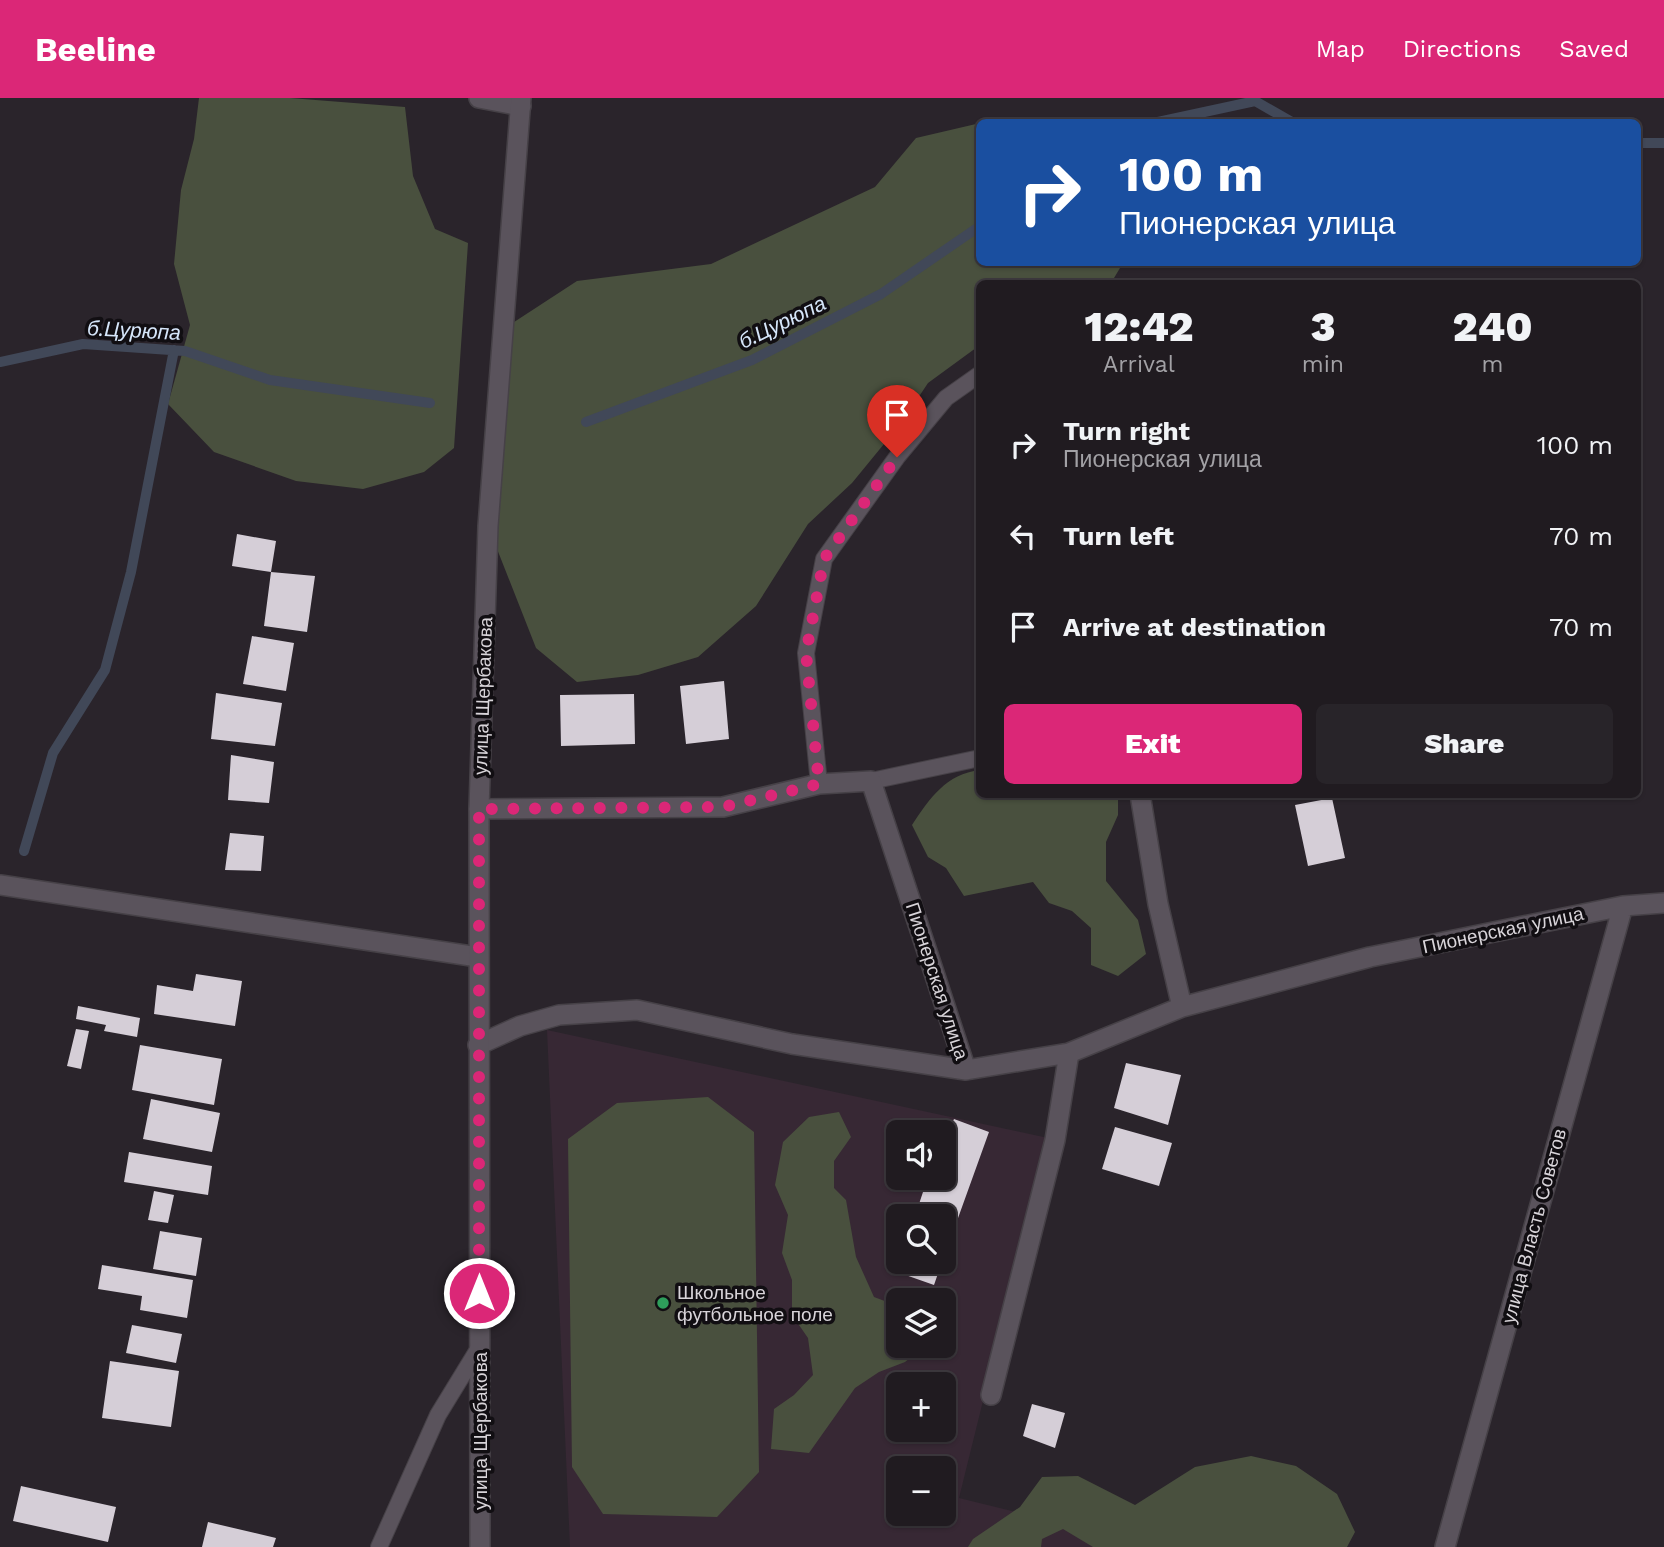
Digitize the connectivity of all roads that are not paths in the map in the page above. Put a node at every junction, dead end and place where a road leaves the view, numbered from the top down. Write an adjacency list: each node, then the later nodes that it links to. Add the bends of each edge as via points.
1 (480, 98): 2 (street)
2 (521, 102): 8 (street, улица Щербакова, via 488,526)
3 (976, 376): 6 (lane, via 946,398 897,457 824,559 806,653)
4 (976, 759): 5 (lane)
5 (871, 781): 6 (street); 16 (street, Пионерская улица)
6 (819, 784): 8 (street, via 723,807)
7 (1141, 798): 13 (street, via 1158,904)
8 (479, 809): 12 (street, улица Щербакова)
9 (0, 885): 12 (street)
10 (1664, 903): 11 (street, Пионерская улица)
11 (1623, 906): 13 (street, Пионерская улица, via 1370,957); 21 (street, улица Власть Советов)
12 (478, 957): 14 (street, улица Щербакова)
13 (1182, 1007): 15 (street, Пионерская улица)
14 (478, 1045): 16 (street, via 559,1015 637,1010 792,1044); 17 (street, улица Щербакова)
15 (1069, 1053): 16 (street, Пионерская улица); 18 (street, via 1055,1140)
16 (966, 1070)
17 (479, 1348): 19 (lane, via 438,1415); 20 (street, улица Щербакова)
18 (991, 1395)
19 (379, 1547)
20 (480, 1547)
21 (1445, 1547)

